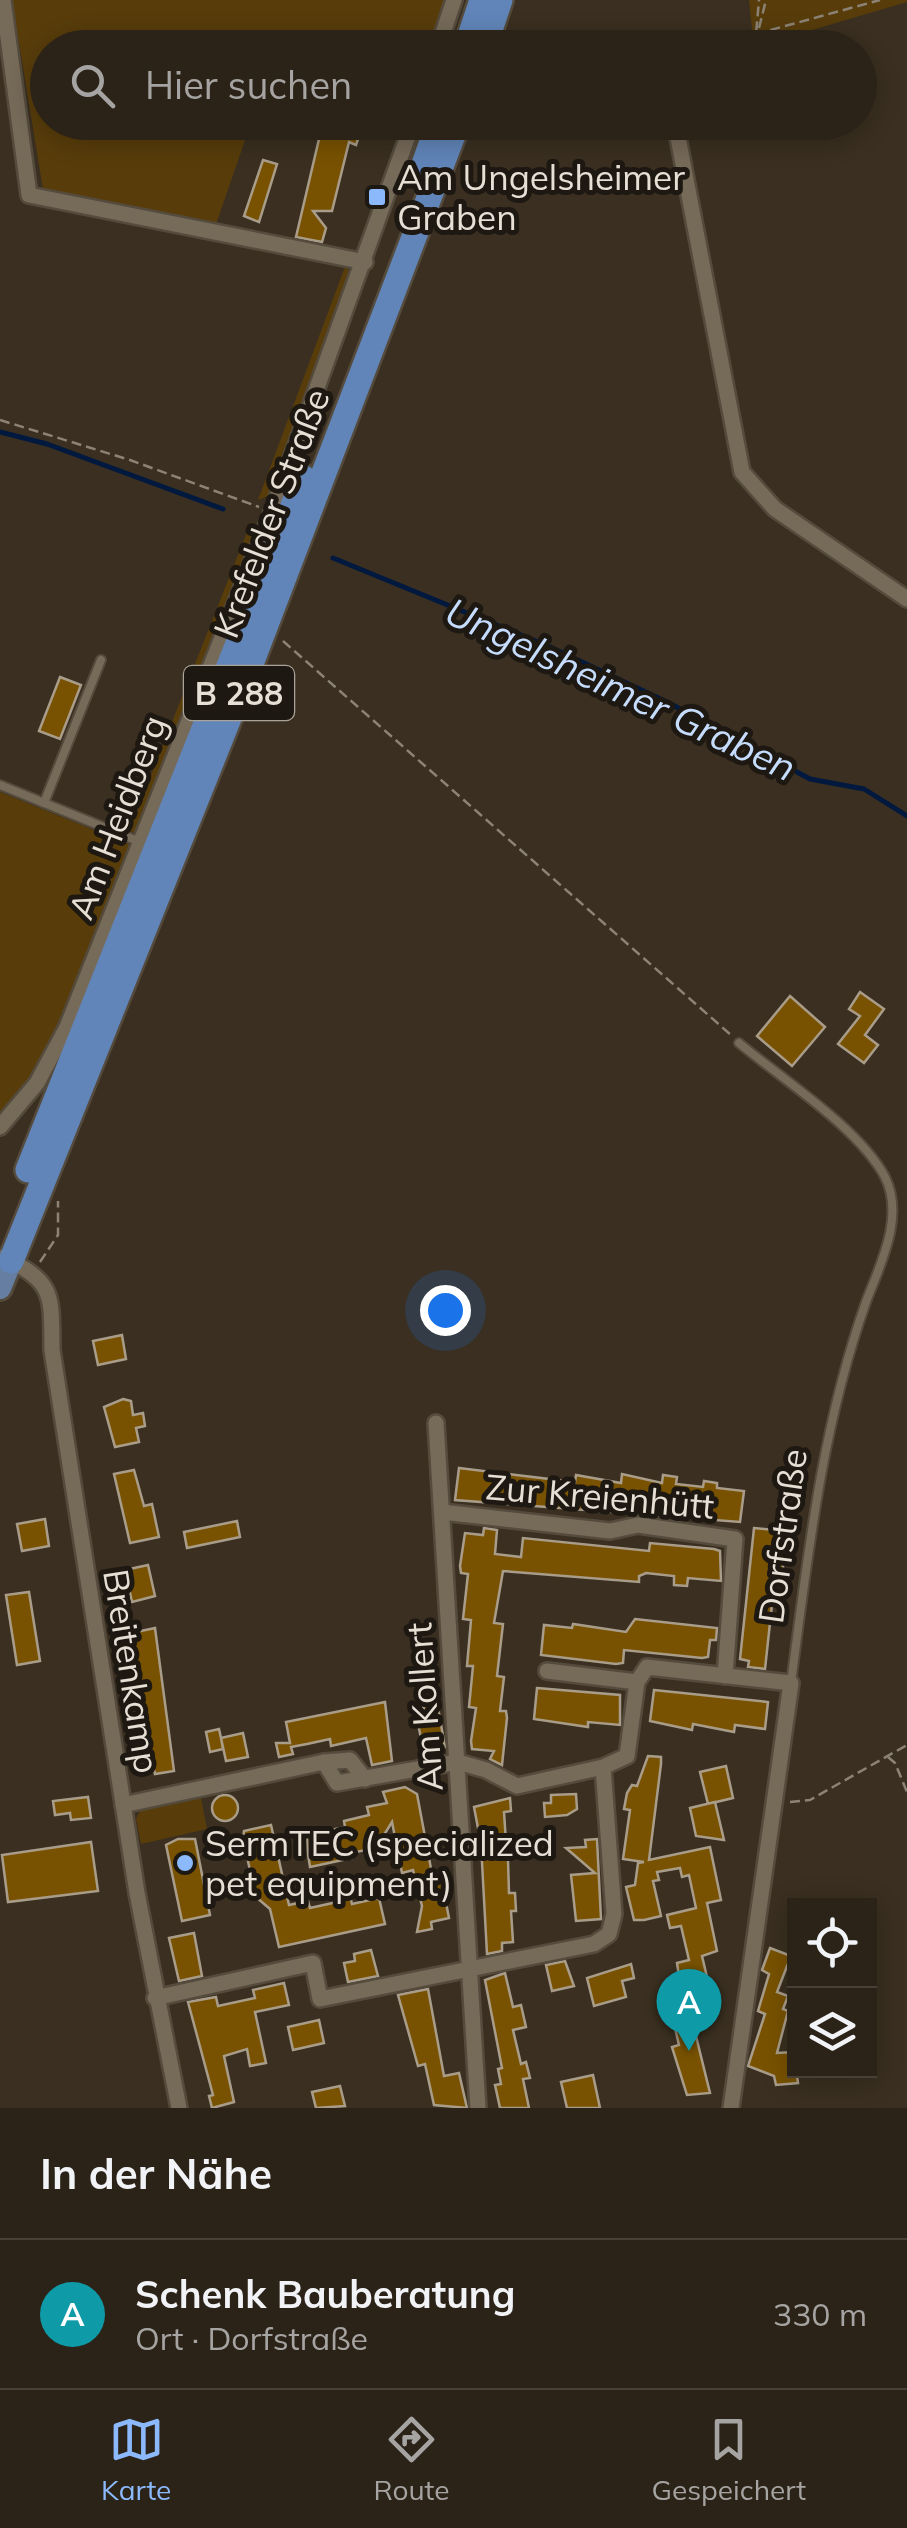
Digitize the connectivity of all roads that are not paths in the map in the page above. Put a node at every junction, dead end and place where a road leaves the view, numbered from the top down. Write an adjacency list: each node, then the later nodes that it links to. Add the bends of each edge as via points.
1 (3, 0): 12 (street, via 30,195)
2 (454, 0): 5 (street)
3 (482, 0): 6 (highway)
4 (500, 0): 7 (highway)
5 (444, 30)
6 (472, 30)
7 (490, 30)
8 (408, 140): 12 (street, Am Heidberg)
9 (433, 140): 20 (highway, Krefelder Straße / B 288)
10 (451, 140): 20 (highway, Krefelder Straße / B 288, via 254,656)
11 (678, 140): 13 (street, via 742,472 775,509)
12 (365, 262): 17 (street, Am Heidberg)
13 (907, 599)
14 (100, 660): 16 (lane)
15 (0, 785): 16 (lane)
16 (44, 803): 17 (lane)
17 (140, 842): 19 (street, Am Heidberg, via 67,1027 37,1083)
18 (740, 1043): 27 (lane, Dorfstraße, via 852,1137 885,1178 892,1206 888,1244 837,1389 818,1476)
19 (0, 1127)
20 (4, 1253): 21 (main road, Krefelder Straße / B 288); 30 (street, Breitenkamp, via 44,1281 50,1297 55,1370)
21 (0, 1288)
22 (436, 1423): 23 (street, Am Kollert)
23 (442, 1512): 25 (street, Zur Kreienhütt, via 610,1531 638,1525 735,1540); 28 (street, Am Kollert)
24 (547, 1671): 26 (street)
25 (726, 1676): 26 (street, via 647,1667); 27 (street)
26 (637, 1682): 29 (street, via 631,1747)
27 (791, 1684): 35 (street, Dorfstraße)
28 (458, 1762): 29 (street, via 518,1786); 30 (street, via 337,1783 324,1762); 31 (street, Am Kollert)
29 (603, 1767): 31 (street, via 614,1914 609,1934 594,1944)
30 (122, 1805): 32 (street, Breitenkamp)
31 (471, 1969): 32 (street, via 320,1999 313,1963); 34 (street, Am Kollert)
32 (155, 1998): 33 (street, Breitenkamp)
33 (179, 2108)
34 (478, 2108)
35 (730, 2108)

